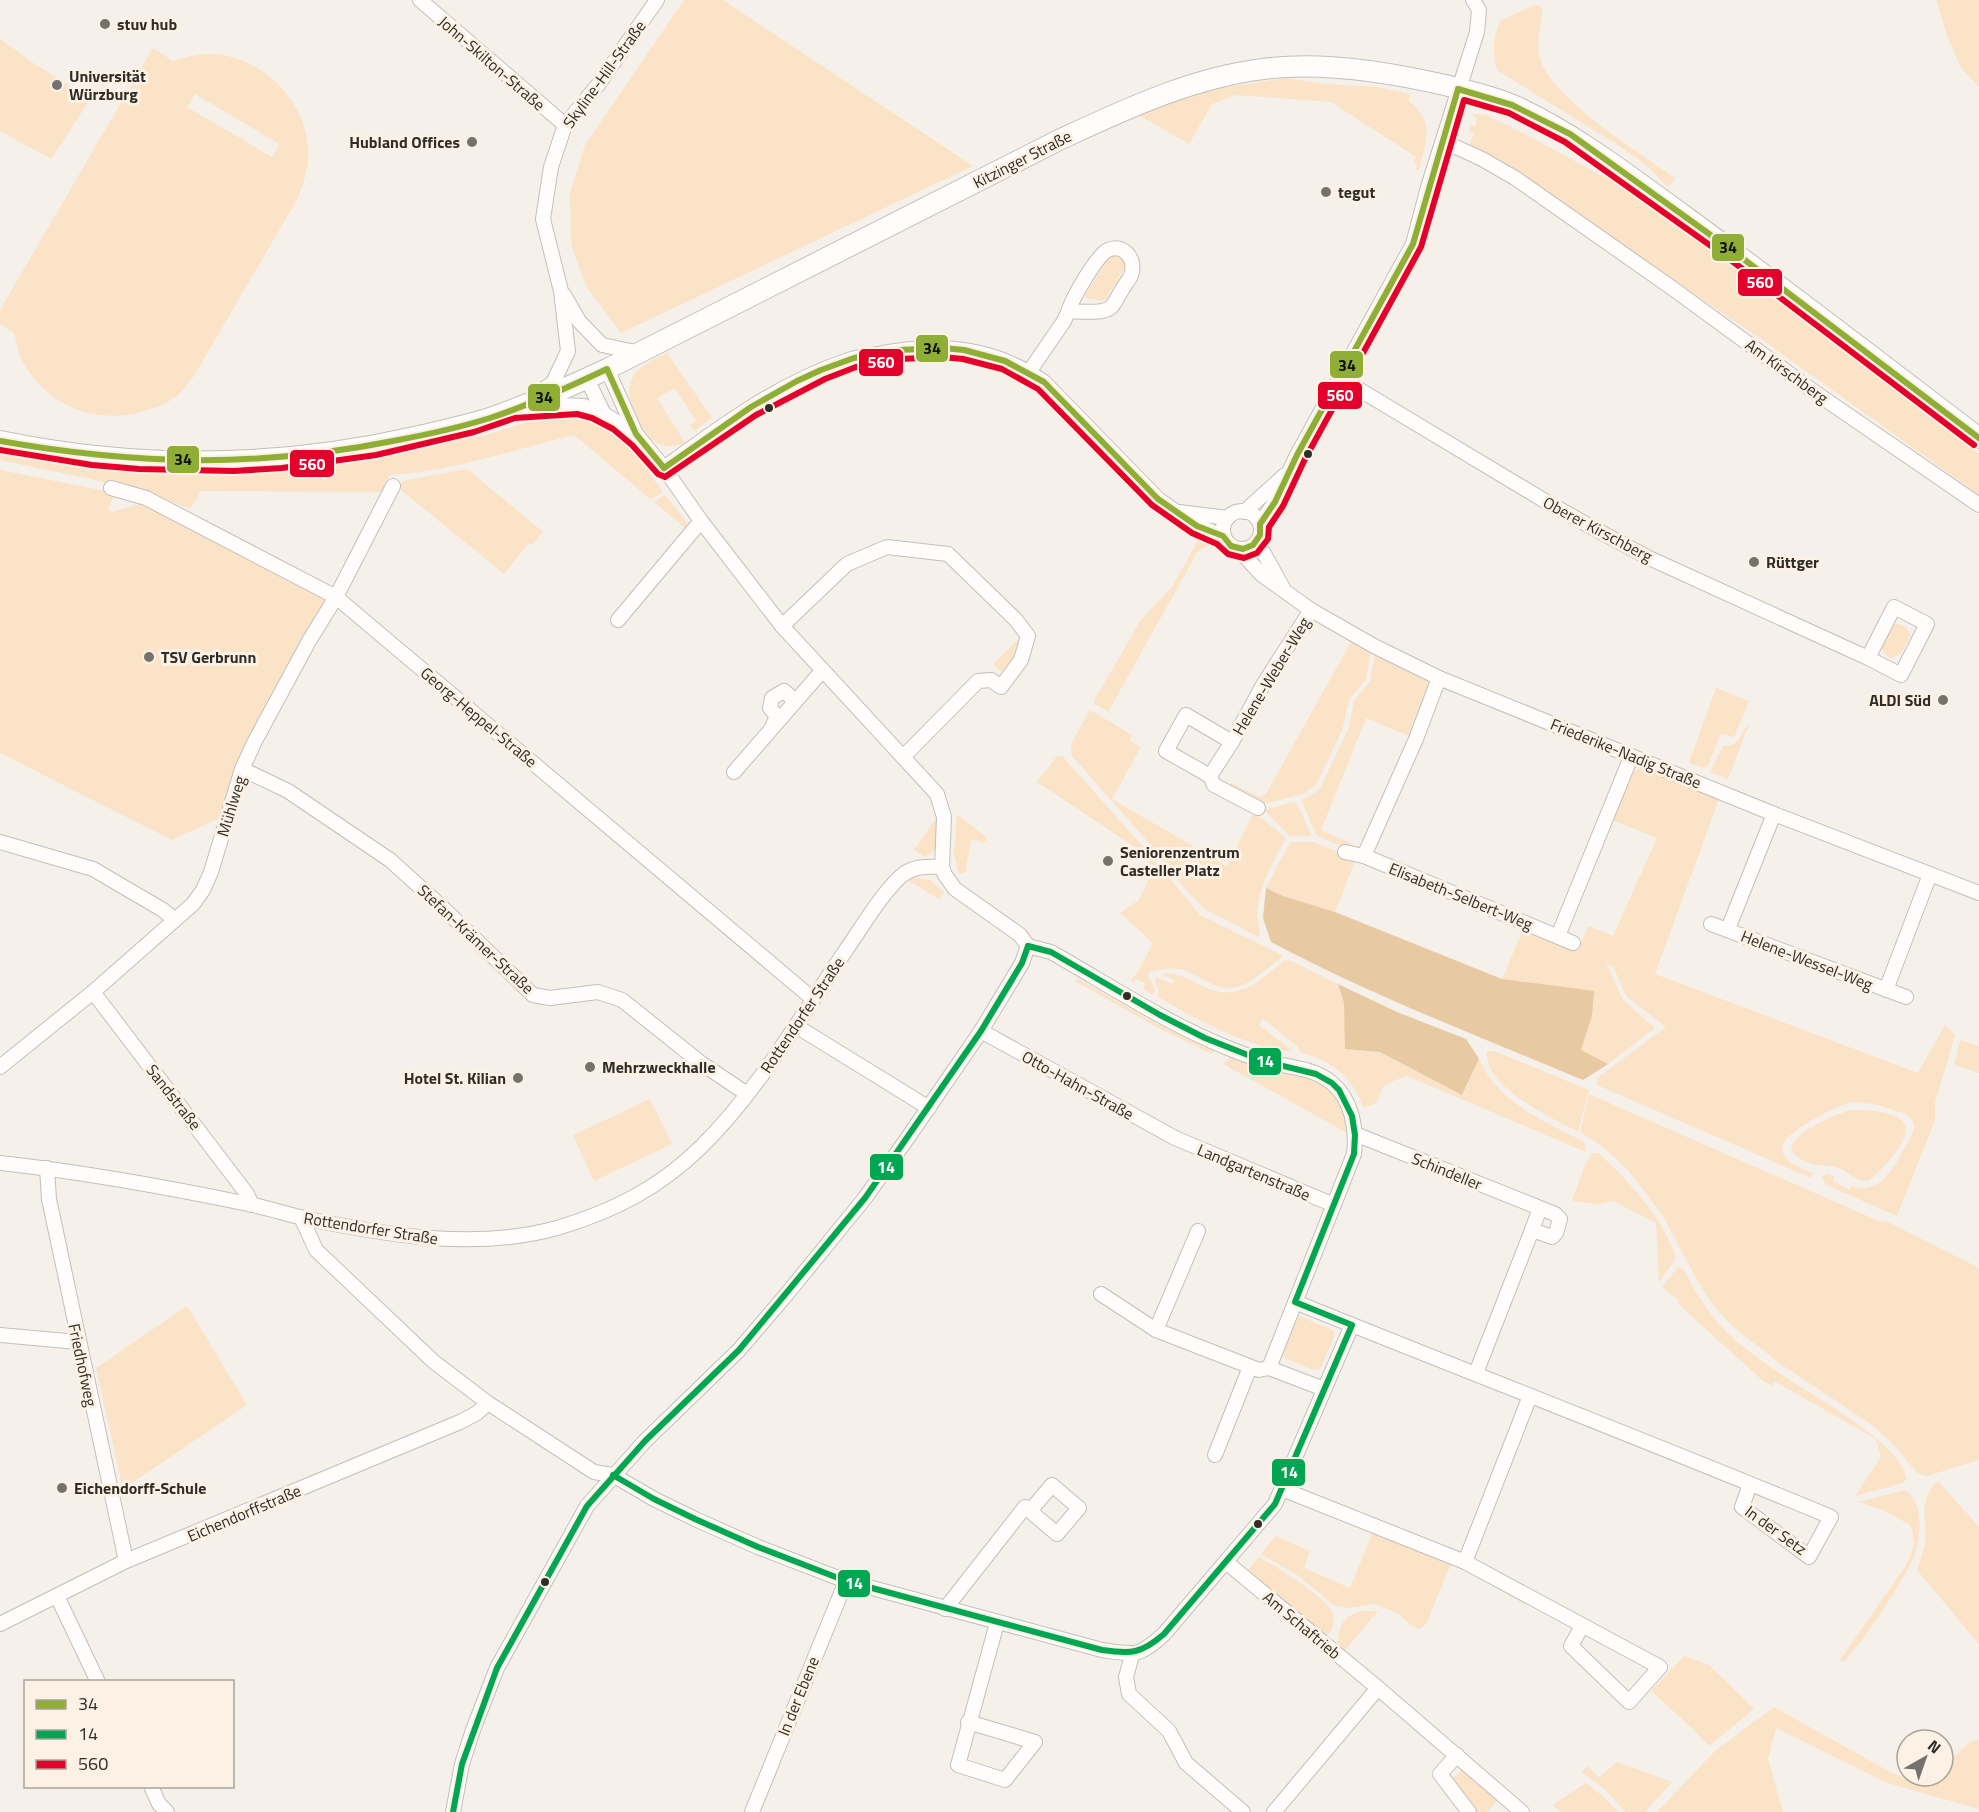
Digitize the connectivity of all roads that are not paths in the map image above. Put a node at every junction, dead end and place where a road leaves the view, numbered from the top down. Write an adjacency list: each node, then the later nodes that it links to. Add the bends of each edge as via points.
1 (420, 0): 5 (street, John-Skilton-Straße)
2 (657, 0): 5 (street, Skyline-Hill-Straße)
3 (1473, 0): 4 (street, via 1479,10 1477,32)
4 (1458, 88): 6 (street); 9 (street, Kitzinger Straße, via 1370,71 1299,66 1229,75 1171,91 1061,139); 17 (street, Kitzinger Straße, via 1512,105 1578,140 1737,254)
5 (565, 125): 7 (street, Skyline-Hill-Straße, via 551,168 543,219)
6 (1443, 141): 13 (street, via 1413,244); 23 (street, Am Kirschberg, via 1515,178)
7 (561, 291): 9 (street, Skyline-Hill-Straße, via 579,321 602,345); 14 (street, Skyline-Hill-Straße, via 568,351 553,383)
8 (1068, 312): 8 (street, via 1110,308 1132,275 1133,264 1128,254 1121,249 1102,254); 11 (street)
9 (640, 353): 10 (street, Kitzinger Straße)
10 (607, 369): 12 (street, Kitzinger Straße); 16 (street)
11 (1029, 372): 19 (street, via 999,359 944,346 846,360 767,398); 24 (street, via 1044,382)
12 (587, 378): 14 (street, Kitzinger Straße); 15 (street)
13 (1340, 378): 20 (street); 37 (street, Oberer Kirschberg, via 1616,540)
14 (512, 410): 15 (street, via 584,406); 18 (street, Kitzinger Straße, via 372,446 231,462 96,456)
15 (604, 414): 16 (street)
16 (636, 434): 19 (street)
17 (1979, 438)
18 (0, 441)
19 (664, 468): 27 (street)
20 (1289, 472): 25 (street); 28 (street)
21 (393, 486): 33 (street, Mühlweg)
22 (111, 488): 33 (street, Georg-Heppel-Straße, via 146,498)
23 (1979, 505)
24 (1175, 512): 26 (street); 29 (street)
25 (1244, 512): 26 (street); 28 (street)
26 (1228, 518): 29 (street, via 1222,528)
27 (701, 521): 35 (street); 36 (street)
28 (1260, 524): 30 (street)
29 (1223, 536): 31 (street)
30 (1257, 541): 31 (street, via 1249,548); 32 (street, Friederike-Nadig Straße)
31 (1238, 549): 32 (street, Friederike-Nadig Straße, via 1262,575)
32 (1284, 590): 34 (street, Friederike-Nadig Straße)
33 (336, 597): 45 (street, Mühlweg, via 287,680); 65 (street, Georg-Heppel-Straße)
34 (1311, 610): 39 (street, Friederike-Nadig Straße); 42 (street, Helene-Weber-Weg)
35 (618, 620)
36 (782, 626): 38 (street); 43 (street, via 847,564 887,547 948,554 1016,620 1028,636 1021,660 1001,687 991,680 978,681)
37 (1868, 658): 37 (street, Oberer Kirschberg, via 1901,675 1927,624 1894,608)
38 (822, 671): 40 (street); 43 (street)
39 (1439, 678): 44 (street, Friederike-Nadig Straße); 52 (street)
40 (795, 701): 41 (street); 41 (street, via 784,691 771,698 770,708 777,716)
41 (772, 727): 46 (street)
42 (1232, 742): 47 (street, Helene-Weber-Weg); 47 (street, Helene-Weber-Weg, via 1186,715 1166,751)
43 (904, 756): 53 (street, via 937,794 944,817)
44 (1630, 757): 49 (street, Friederike-Nadig Straße); 59 (street)
45 (243, 769): 56 (street, Mühlweg, via 207,881 193,904); 69 (street, Stefan-Krämer-Straße, via 288,792 390,860 533,995 550,998 598,992 622,1000)
46 (734, 772)
47 (1210, 776): 48 (street, Helene-Weber-Weg, via 1214,785)
48 (1258, 808)
49 (1774, 814): 54 (street, Friederike-Nadig Straße); 58 (street, Helene-Wessel-Weg)
50 (0, 842): 56 (street, via 93,869)
51 (1345, 852): 52 (street, Elisabeth-Selbert-Weg)
52 (1364, 856): 59 (street, Elisabeth-Selbert-Weg)
53 (942, 867): 61 (street, via 955,889 1020,935); 65 (street, Rottendorfer Straße, via 911,869 901,876)
54 (1930, 874): 55 (street, Friederike-Nadig Straße); 62 (street, Helene-Wessel-Weg)
55 (1979, 892)
56 (175, 920): 63 (street, Mühlweg)
57 (1711, 924): 58 (street, Helene-Wessel-Weg)
58 (1728, 929): 62 (street, Helene-Wessel-Weg)
59 (1558, 936): 60 (street, Elisabeth-Selbert-Weg)
60 (1573, 944)
61 (1027, 951): 67 (street); 71 (street, via 1051,952 1178,1024 1229,1048 1263,1061 1317,1072 1343,1093)
62 (1886, 990): 64 (street, Helene-Wessel-Weg)
63 (93, 992): 68 (street, Mühlweg); 75 (street, Sandstraße)
64 (1906, 997)
65 (813, 999): 66 (street, Rottendorfer Straße)
66 (796, 1026): 69 (street, Rottendorfer Straße); 70 (street)
67 (981, 1031): 70 (street); 72 (street, Otto-Hahn-Straße)
68 (0, 1067)
69 (747, 1094): 78 (street, Rottendorfer Straße, via 704,1144 660,1182 609,1211 554,1228 500,1238 454,1240)
70 (929, 1108): 94 (street, via 865,1198 739,1350)
71 (1355, 1134): 76 (street, via 1354,1154); 77 (street, Schindeller)
72 (1175, 1138): 76 (street, Landgartenstraße)
73 (0, 1163): 74 (street, Rottendorfer Straße)
74 (46, 1168): 75 (street, Rottendorfer Straße); 86 (street, Friedhofweg)
75 (252, 1204): 78 (street, Rottendorfer Straße)
76 (1334, 1205): 82 (street)
77 (1540, 1208): 79 (street); 79 (street, Schindeller, via 1560,1219 1556,1233 1552,1237)
78 (301, 1217): 92 (street, via 316,1250 329,1263 434,1362)
79 (1532, 1230): 89 (street)
80 (1198, 1231): 84 (street)
81 (1101, 1294): 84 (street)
82 (1295, 1302): 83 (street, In der Setz); 88 (street)
83 (1352, 1325): 89 (street, In der Setz); 90 (street)
84 (1156, 1330): 87 (street)
85 (0, 1335): 86 (street)
86 (78, 1342): 98 (street, Friedhofweg)
87 (1250, 1367): 88 (street); 93 (street)
88 (1269, 1368): 90 (street)
89 (1476, 1373): 91 (street, In der Setz)
90 (1324, 1389): 96 (street)
91 (1530, 1396): 95 (street, In der Setz); 100 (street)
92 (488, 1403): 94 (street, via 594,1472); 98 (street, Eichendorffstraße, via 460,1422)
93 (1215, 1455)
94 (613, 1475): 101 (street, via 695,1519); 114 (street, via 587,1506 497,1668 462,1764)
95 (1750, 1484): 95 (street, In der Setz, via 1831,1517 1809,1557 1742,1507)
96 (1282, 1489): 99 (street, via 1275,1504); 100 (street)
97 (1030, 1511): 103 (street, via 1025,1507)
98 (126, 1561): 102 (street, Eichendorffstraße)
99 (1226, 1562): 107 (street, via 1164,1634); 109 (street, Am Schaftrieb)
100 (1465, 1562): 106 (street)
101 (846, 1581): 103 (street); 115 (street, In der Ebene)
102 (57, 1596): 105 (street, Eichendorffstraße); 108 (street)
103 (945, 1609): 104 (street)
104 (998, 1623): 107 (street); 110 (street)
105 (0, 1624)
106 (1582, 1626): 106 (street, via 1571,1646 1629,1702 1660,1667)
107 (1132, 1655): 116 (street, via 1126,1677 1129,1694 1169,1731 1186,1763)
108 (97, 1680)
109 (1378, 1688): 111 (street, Am Schaftrieb); 117 (street)
110 (968, 1722): 110 (street, via 958,1764 1005,1780 1035,1742)
111 (1457, 1755): 118 (street, via 1440,1774); 119 (street, Am Schaftrieb)
112 (152, 1788): 113 (street)
113 (160, 1809)
114 (453, 1812)
115 (752, 1812)
116 (1243, 1812)
117 (1274, 1812)
118 (1469, 1812)
119 (1522, 1812)

